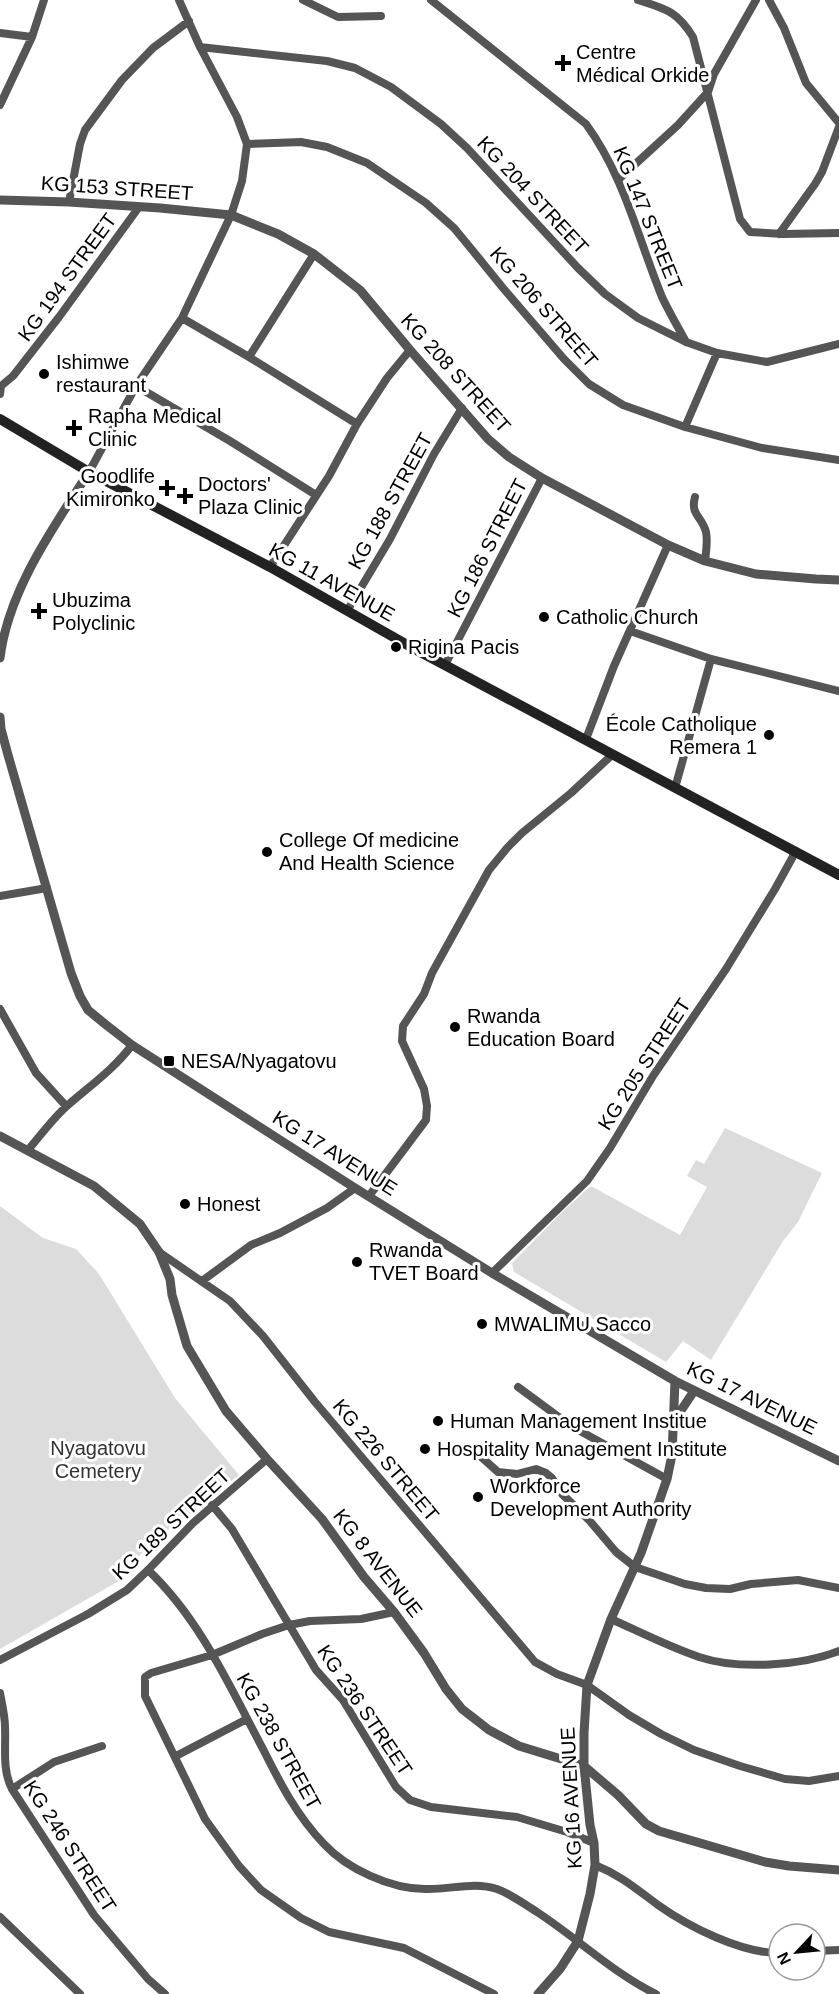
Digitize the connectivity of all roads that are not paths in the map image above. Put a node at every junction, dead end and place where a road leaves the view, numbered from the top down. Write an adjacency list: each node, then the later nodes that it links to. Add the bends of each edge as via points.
1 (44, 0): 11 (street)
2 (180, 0): 9 (street)
3 (303, 0): 8 (street, via 338,17)
4 (431, 0): 17 (street, KG 147 STREET, via 586,124 600,142)
5 (638, 0): 13 (street, via 670,11 685,23 693,37)
6 (756, 0): 13 (street, via 714,74)
7 (769, 0): 15 (street, via 806,83)
8 (381, 16)
9 (189, 21): 12 (street); 19 (street, via 153,48 122,80 85,130)
10 (0, 33): 11 (street)
11 (32, 37): 14 (street)
12 (200, 47): 16 (street); 26 (street, KG 204 STREET, via 327,61 354,68 384,83 467,148 605,294 638,318)
13 (708, 92): 17 (street); 23 (street, via 740,219 750,232)
14 (0, 105)
15 (839, 125): 23 (street, via 822,172)
16 (247, 144): 21 (street, via 242,181); 36 (street, KG 206 STREET, via 301,142 327,147 367,163 426,203 454,228 564,359 590,384 623,405)
17 (618, 179): 26 (street, KG 147 STREET, via 663,298)
18 (0, 200): 19 (street, KG 153 STREET)
19 (69, 202): 20 (street, KG 153 STREET)
20 (139, 207): 21 (street, KG 153 STREET); 32 (street, KG 194 STREET, via 59,317 1,386)
21 (231, 215): 24 (street, KG 208 STREET); 25 (street)
22 (839, 233): 23 (street)
23 (779, 234)
24 (314, 254): 28 (street, KG 208 STREET, via 360,290); 30 (street)
25 (182, 318): 30 (street); 31 (street)
26 (686, 342): 29 (street, KG 204 STREET)
27 (839, 344): 29 (street, KG 204 STREET, via 767,362)
28 (410, 350): 33 (street, KG 208 STREET); 35 (street)
29 (717, 353): 36 (street)
30 (249, 357): 35 (street)
31 (136, 386): 38 (street); 40 (street)
32 (0, 394)
33 (462, 408): 39 (street, KG 208 STREET, via 488,439); 46 (street, KG 188 STREET)
34 (1, 417): 38 (main road, KG 11 AVENUE)
35 (357, 424): 40 (street)
36 (685, 427): 37 (street, KG 206 STREET, via 770,450)
37 (839, 460)
38 (89, 472): 44 (main road, KG 11 AVENUE); 48 (street, via 49,535 20,591 7,623)
39 (542, 478): 42 (street, KG 208 STREET); 50 (street, KG 186 STREET)
40 (316, 495): 44 (street)
41 (695, 496): 43 (street, via 694,511 706,533)
42 (668, 545): 43 (street, KG 208 STREET); 47 (street)
43 (705, 561): 45 (street, KG 208 STREET, via 756,574)
44 (270, 567): 46 (main road, KG 11 AVENUE)
45 (839, 579)
46 (347, 611): 50 (main road, KG 11 AVENUE)
47 (630, 631): 49 (street); 53 (street)
48 (0, 658)
49 (711, 659): 51 (street); 55 (street)
50 (445, 665): 53 (main road, KG 11 AVENUE)
51 (839, 691)
52 (0, 717): 58 (street, KG 17 AVENUE)
53 (586, 739): 54 (main road, KG 11 AVENUE)
54 (614, 754): 55 (main road, KG 11 AVENUE); 66 (street, via 507,848 489,870 443,952 401,1034 424,1089 426,1120)
55 (675, 788): 56 (main road, KG 11 AVENUE)
56 (796, 851): 57 (main road, KG 11 AVENUE); 68 (street, KG 205 STREET, via 726,969 587,1181)
57 (839, 875)
58 (47, 888): 59 (street); 61 (street, KG 17 AVENUE, via 80,996 88,1010)
59 (0, 896)
60 (0, 1009): 62 (street, via 36,1073)
61 (132, 1045): 62 (street, via 105,1075); 65 (street, KG 17 AVENUE)
62 (66, 1106): 64 (street)
63 (1, 1139): 64 (street, KG 8 AVENUE)
64 (28, 1150): 67 (street, KG 8 AVENUE, via 94,1186 140,1224)
65 (355, 1188): 66 (street, KG 17 AVENUE); 69 (street, via 327,1208 251,1245)
66 (369, 1196): 68 (street, KG 17 AVENUE)
67 (159, 1252): 69 (street, KG 226 STREET); 75 (street, KG 8 AVENUE, via 170,1278 187,1346 226,1411)
68 (492, 1273): 70 (street, KG 17 AVENUE)
69 (202, 1281): 88 (street, KG 226 STREET, via 230,1301 263,1335 535,1662)
70 (675, 1381): 72 (street, KG 17 AVENUE); 73 (street, KG 16 AVENUE)
71 (518, 1387): 77 (street, via 571,1426)
72 (694, 1390): 73 (street, KG 16 AVENUE); 76 (street, KG 17 AVENUE)
73 (674, 1421): 77 (street, KG 16 AVENUE)
74 (479, 1455): 79 (street, via 498,1472 546,1473 616,1552)
75 (267, 1459): 78 (street, KG 189 STREET); 82 (street, KG 8 AVENUE, via 322,1519)
76 (839, 1461)
77 (667, 1479): 79 (street, KG 16 AVENUE)
78 (212, 1506): 80 (street, KG 189 STREET); 84 (street, KG 236 STREET, via 232,1529)
79 (635, 1567): 81 (street, via 706,1588 798,1580); 83 (street, KG 16 AVENUE)
80 (148, 1570): 86 (street, KG 238 STREET, via 168,1588); 87 (street, KG 189 STREET, via 127,1590)
81 (839, 1588)
82 (394, 1612): 84 (street); 93 (street, KG 8 AVENUE, via 462,1709 519,1746)
83 (611, 1618): 85 (street, via 682,1650 724,1663 786,1663); 88 (street, KG 16 AVENUE)
84 (289, 1625): 86 (street); 96 (street, KG 236 STREET, via 316,1670 344,1700 396,1787 410,1800 430,1807 517,1818)
85 (839, 1650)
86 (212, 1655): 90 (street, KG 238 STREET); 92 (street, via 144,1677 146,1696)
87 (0, 1660)
88 (587, 1685): 93 (street, KG 16 AVENUE); 94 (street, KG 226 STREET, via 629,1716 694,1750 785,1779 808,1781)
89 (0, 1693): 95 (street, KG 246 STREET, via 7,1780)
90 (247, 1719): 92 (street); 100 (street, KG 238 STREET, via 304,1821 325,1846 356,1869 378,1880 424,1889 497,1889)
91 (102, 1746): 95 (street, via 54,1762)
92 (176, 1756): 104 (street, via 205,1819 261,1890 329,1932 404,1948)
93 (584, 1766): 96 (street, KG 16 AVENUE); 98 (street, KG 8 AVENUE, via 646,1824 659,1831 765,1862)
94 (839, 1776)
95 (12, 1789): 103 (street, KG 246 STREET, via 94,1915)
96 (594, 1843): 97 (street, KG 16 AVENUE)
97 (595, 1865): 100 (street, KG 16 AVENUE); 101 (street, via 627,1880 659,1906 698,1928 728,1941)
98 (839, 1870)
99 (1, 1922): 102 (street)
100 (578, 1941): 105 (street, KG 16 AVENUE); 106 (street, KG 238 STREET)
101 (767, 1951)
102 (80, 1994)
103 (165, 1994)
104 (494, 1994)
105 (538, 1994)
106 (656, 1994)

